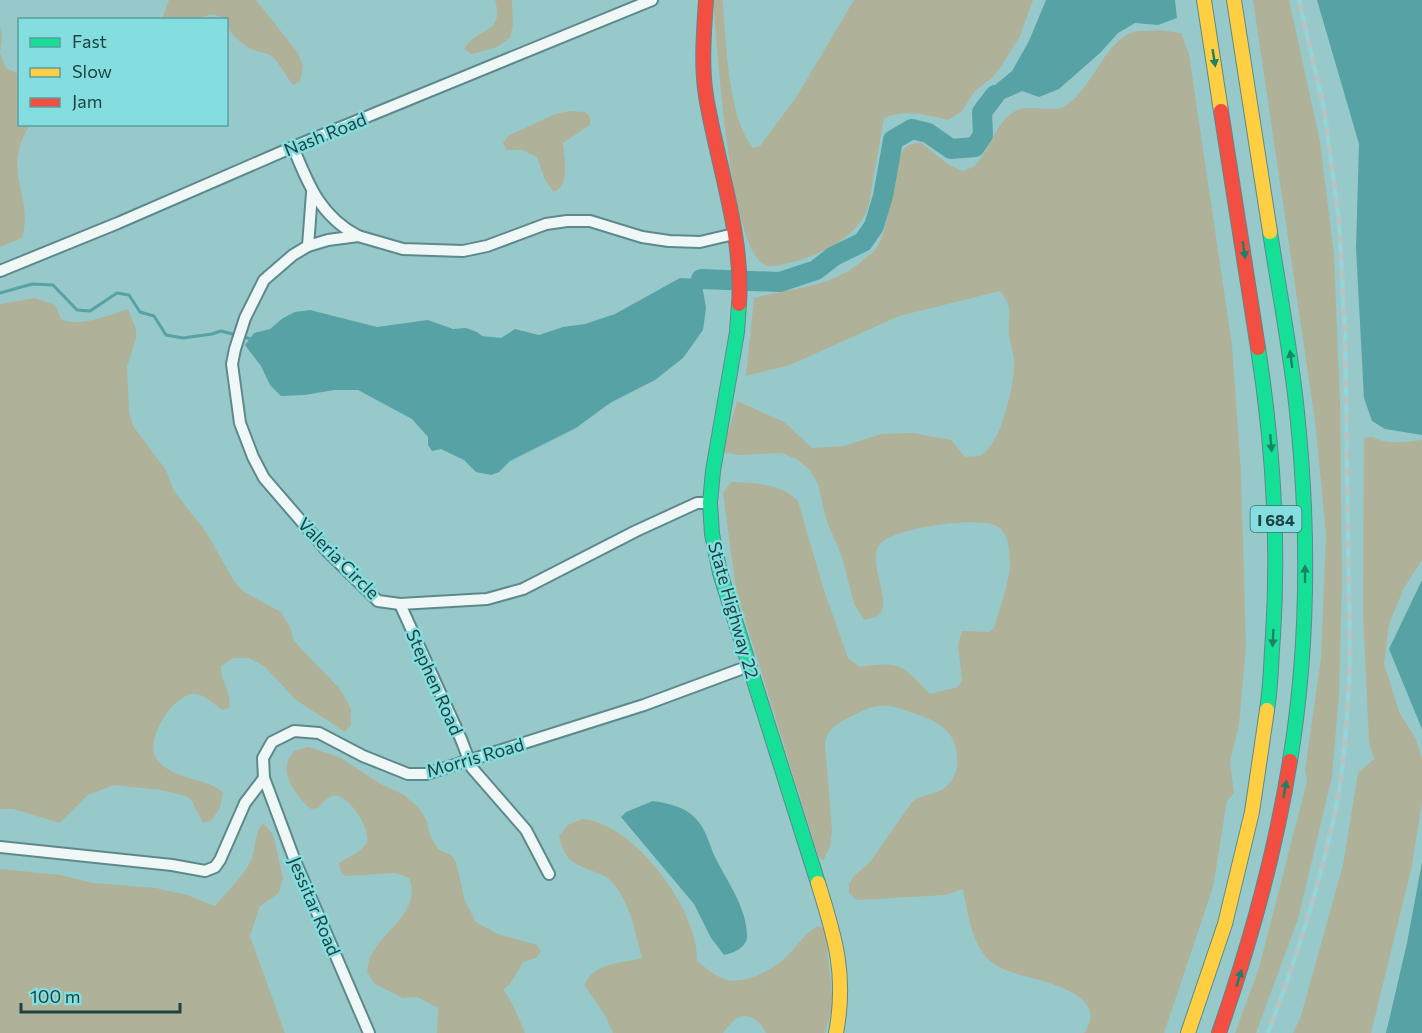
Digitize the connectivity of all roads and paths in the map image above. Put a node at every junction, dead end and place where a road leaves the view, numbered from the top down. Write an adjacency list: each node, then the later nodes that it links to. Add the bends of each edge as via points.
1 (652, 0): 5 (street, Nash Road)
2 (706, 0): 7 (main road, State Highway 22, via 706,95)
3 (1204, 0): 20 (main road, I 684, one-way to 20, via 1268,412 1276,586 1269,699 1252,812 1225,924)
4 (1234, 0): 21 (main road, I 684, one-way to 4, via 1253,931 1280,817 1298,702 1305,587 1298,409)
5 (293, 147): 6 (street, Valeria Circle); 10 (street, Nash Road)
6 (312, 193): 8 (street, Valeria Circle, via 328,214); 9 (street, Valeria Circle)
7 (734, 234): 8 (street, Valeria Circle, via 700,242 669,242 590,221 567,221 463,251 403,249); 11 (main road, State Highway 22, via 741,296)
8 (358, 236): 9 (street, Valeria Circle)
9 (308, 246): 12 (street, Valeria Circle, via 264,280 245,318 232,364 240,423 264,478 327,551 378,601)
10 (0, 271)
11 (710, 503): 12 (street, Valeria Circle, via 697,503 636,531 523,589 487,599); 13 (main road, State Highway 22, via 715,553)
12 (400, 604): 14 (street, Stephen Road)
13 (748, 666): 14 (street, Morris Road, via 644,705); 19 (main road, State Highway 22, via 837,947 842,993)
14 (470, 760): 15 (street, Morris Road, via 426,774 408,774 319,733 294,731 272,742 263,758); 17 (street, Stephen Road, via 472,768 526,830)
15 (264, 778): 16 (street, Morris Road, via 245,803 220,860 206,871); 18 (street, Jessitar Road)
16 (0, 847)
17 (549, 874)
18 (369, 1033)
19 (836, 1033)
20 (1188, 1033)
21 (1219, 1033)

